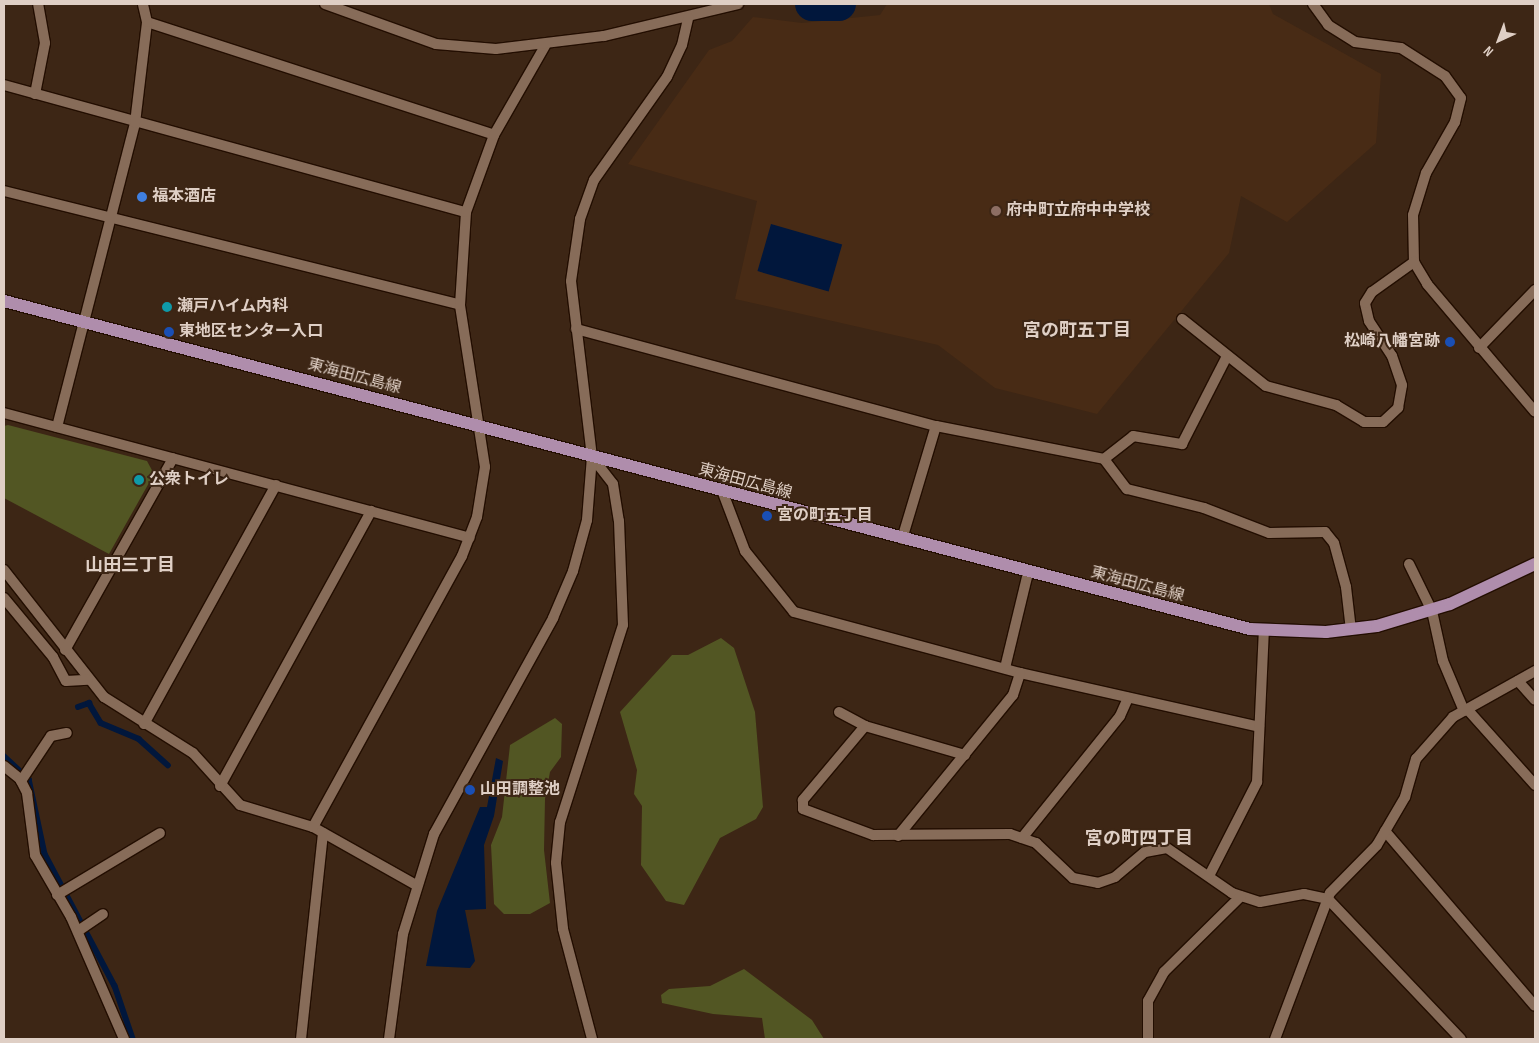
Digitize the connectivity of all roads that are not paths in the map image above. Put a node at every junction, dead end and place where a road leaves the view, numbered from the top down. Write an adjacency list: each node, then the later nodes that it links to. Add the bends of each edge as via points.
1 (38, 4): 11 (street, via 45,43)
2 (143, 4): 8 (street)
3 (325, 4): 6 (street)
4 (738, 4): 7 (street)
5 (1313, 4): 17 (street, via 1328,25 1355,42 1401,48 1444,76 1461,98 1455,122 1426,173 1413,215)
6 (346, 9): 9 (street, via 436,44 496,49)
7 (688, 18): 9 (street); 23 (street, via 682,45 667,77 616,144 594,180 571,260)
8 (147, 22): 12 (street); 13 (street)
9 (545, 46): 13 (street)
10 (4, 85): 11 (street)
11 (35, 94): 12 (street)
12 (135, 123): 15 (street, via 412,194); 16 (street)
13 (494, 135): 15 (street)
14 (4, 191): 16 (street)
15 (466, 212): 20 (street)
16 (109, 218): 20 (street); 22 (street)
17 (1414, 262): 24 (street); 25 (street, via 1372,292 1365,303 1369,321 1392,356 1402,386 1398,408 1383,422 1364,422 1336,405 1266,386)
18 (1535, 290): 24 (street)
19 (4, 300): 22 (main road, 東海田広島線)
20 (460, 305): 30 (street)
21 (1182, 320): 25 (street)
22 (85, 322): 29 (street); 30 (main road, 東海田広島線)
23 (576, 329): 28 (street); 31 (street)
24 (1479, 348): 26 (street)
25 (1226, 356): 33 (street, via 1182,444 1133,436)
26 (1535, 412)
27 (4, 414): 29 (street)
28 (936, 426): 33 (street); 38 (street)
29 (57, 427): 32 (street)
30 (479, 427): 31 (main road, 東海田広島線); 37 (street, via 485,467 477,517)
31 (592, 457): 35 (main road, 東海田広島線); 73 (street, via 587,520 573,571 553,618 434,834); 83 (street, via 612,484 619,521 623,625 560,822 556,863 563,929)
32 (173, 458): 34 (street); 47 (street)
33 (1104, 459): 46 (street, via 1127,489 1204,508 1269,533 1325,532 1334,543 1346,587)
34 (276, 485): 36 (street); 57 (street)
35 (723, 493): 38 (main road, 東海田広島線); 48 (street, via 745,551 794,612)
36 (371, 511): 37 (street); 65 (street)
37 (468, 538): 66 (street)
38 (902, 539): 42 (main road, 東海田広島線)
39 (1409, 564): 44 (street)
40 (1535, 564): 44 (main road, 東海田広島線)
41 (4, 570): 47 (street)
42 (1028, 573): 45 (main road, 東海田広島線, via 1200,618); 48 (street)
43 (4, 598): 51 (street, via 53,656 66,681)
44 (1432, 611): 46 (main road, 東海田広島線); 55 (street, via 1443,661)
45 (1264, 630): 46 (main road, 東海田広島線); 59 (street)
46 (1352, 630)
47 (65, 650): 51 (street)
48 (1004, 668): 50 (street)
49 (1535, 671): 52 (street)
50 (1020, 673): 53 (street); 61 (street, via 1013,695)
51 (88, 680): 57 (street, via 118,708)
52 (1518, 681): 54 (street); 55 (street)
53 (1128, 698): 59 (street); 71 (street, via 1120,716)
54 (1535, 700)
55 (1466, 710): 64 (street); 67 (street, via 1416,759 1405,797)
56 (839, 712): 58 (street)
57 (144, 724): 65 (street, via 193,753)
58 (864, 726): 61 (street); 70 (street, via 803,800 803,809 873,835)
59 (1258, 727): 72 (street, via 1257,782)
60 (66, 733): 63 (street, via 51,736)
61 (964, 755): 70 (street)
62 (4, 766): 63 (street)
63 (22, 780): 74 (street, via 27,793 35,856)
64 (1535, 785)
65 (220, 786): 66 (street, via 240,805)
66 (313, 827): 69 (street)
67 (1385, 832): 76 (street); 79 (street)
68 (160, 833): 74 (street)
69 (323, 833): 73 (street); 81 (street)
70 (898, 836): 71 (street, via 1010,834)
71 (1022, 838): 72 (street, via 1036,843 1073,878 1098,883 1115,877 1146,852 1167,848)
72 (1208, 876): 75 (street)
73 (416, 885): 82 (street, via 403,934)
74 (58, 895): 78 (street)
75 (1241, 896): 76 (street, via 1260,902 1304,894); 84 (street, via 1164,972 1148,1001)
76 (1328, 900): 85 (street); 86 (street)
77 (99, 917): 78 (street)
78 (79, 931): 80 (street)
79 (1535, 1006)
80 (124, 1039)
81 (301, 1039)
82 (388, 1039)
83 (592, 1039)
84 (1148, 1039)
85 (1275, 1039)
86 (1461, 1039)

